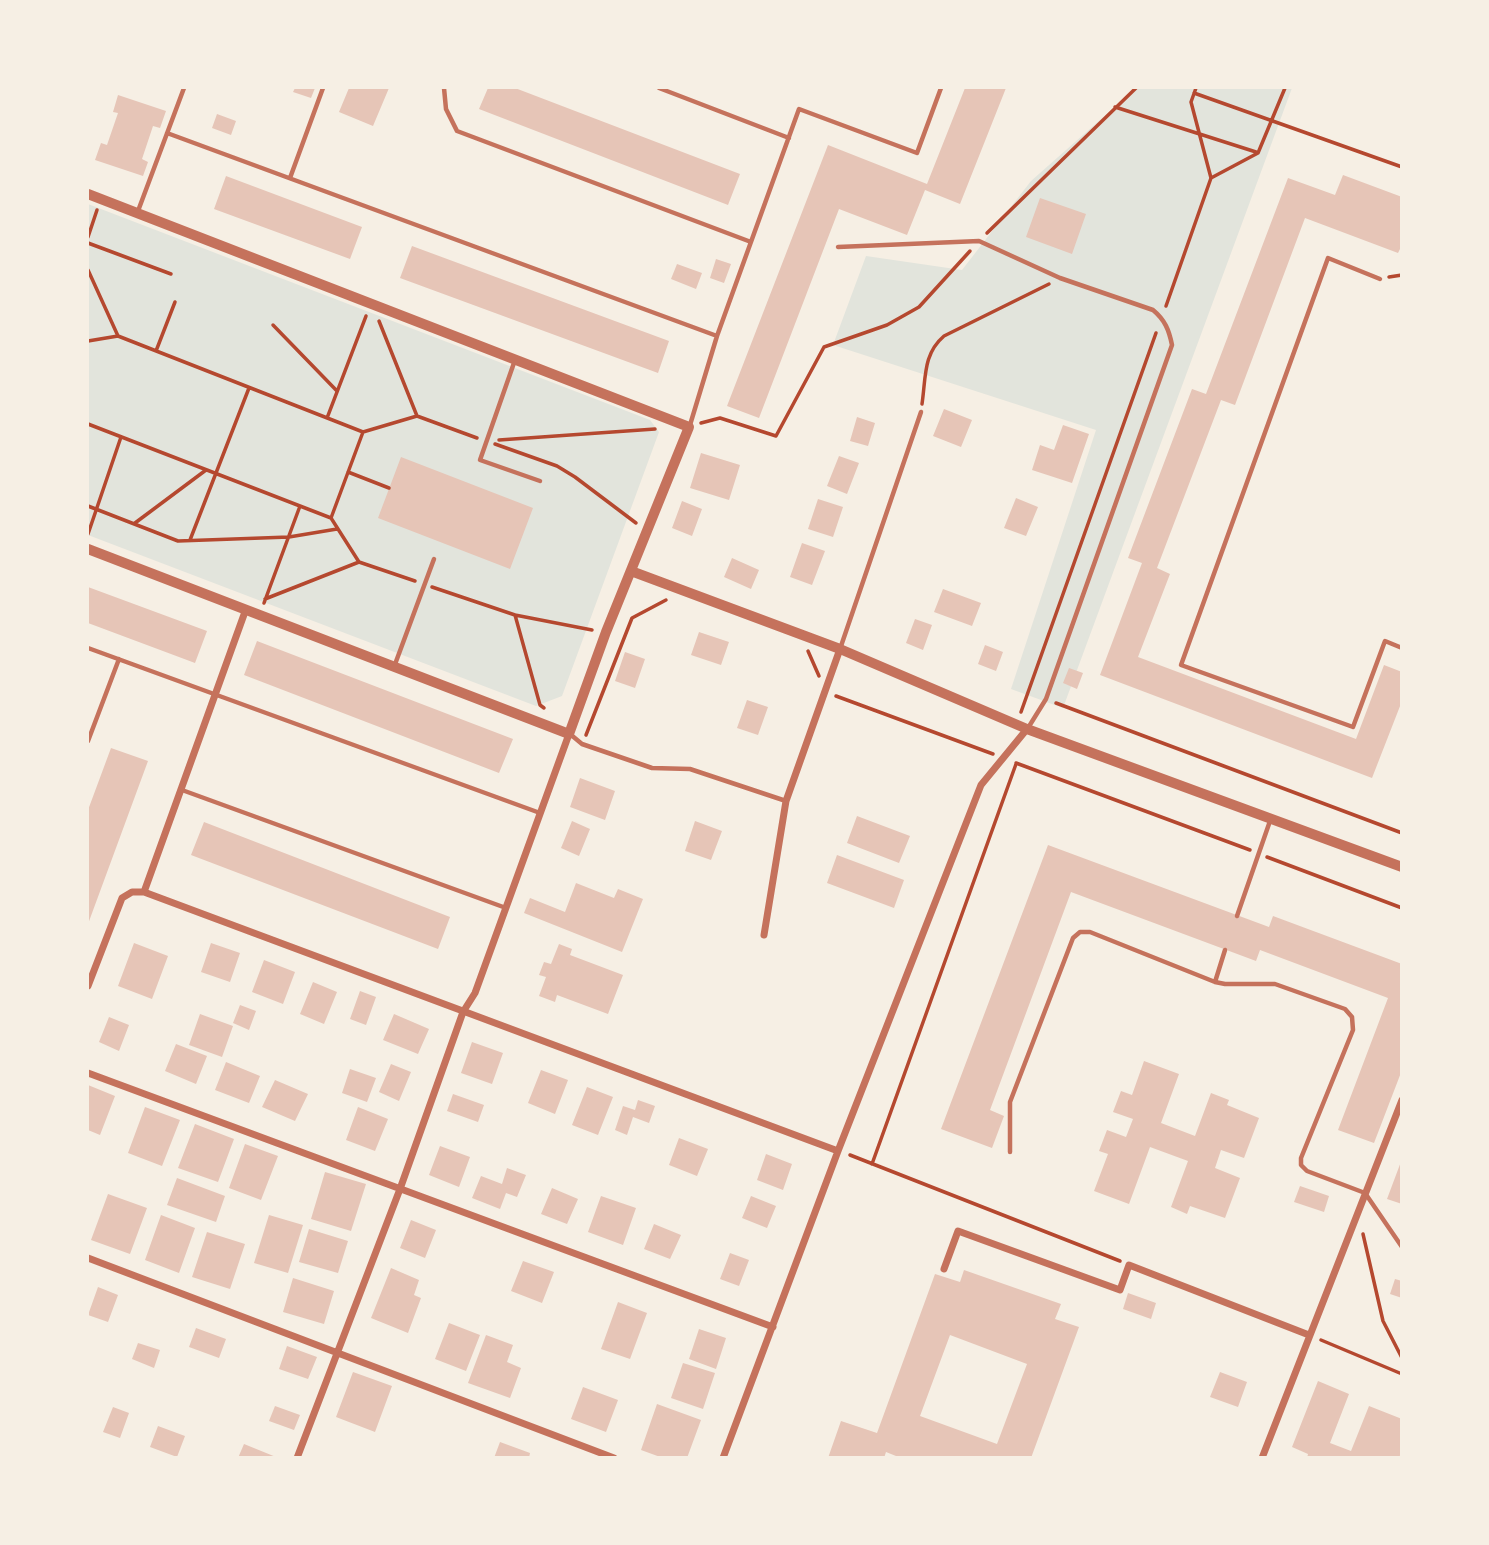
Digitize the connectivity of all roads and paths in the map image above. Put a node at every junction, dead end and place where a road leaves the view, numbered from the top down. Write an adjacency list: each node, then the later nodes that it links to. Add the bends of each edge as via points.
1 (184, 88): 11 (lane)
2 (323, 88): 16 (lane)
3 (444, 88): 23 (lane, via 446,109 457,131)
4 (659, 88): 13 (lane)
5 (941, 88): 13 (lane, via 917,153 799,108)
6 (1136, 88): 9 (path)
7 (1285, 88): 10 (path)
8 (1195, 90): 10 (path); 12 (path, via 1191,102)
9 (1115, 107): 12 (path); 22 (path)
10 (1272, 119): 14 (path); 15 (path)
11 (167, 133): 16 (lane); 20 (lane)
12 (1199, 136): 14 (path); 17 (path)
13 (789, 138): 23 (lane)
14 (1258, 153): 17 (path)
15 (1402, 167)
16 (290, 178): 35 (lane)
17 (1211, 178): 32 (path)
18 (88, 194): 19 (street)
19 (101, 199): 20 (street); 21 (path)
20 (138, 213): 31 (street)
21 (88, 237)
22 (979, 241): 25 (lane); 28 (lane); 45 (path, via 919,307 887,325 824,347 776,436 720,418)
23 (751, 242): 35 (lane)
24 (88, 243): 27 (path)
25 (838, 247)
26 (88, 270): 34 (path)
27 (171, 274)
28 (1060, 278): 32 (lane, via 1153,310); 41 (path, via 944,336 933,346)
29 (1380, 279): 75 (lane, via 1328,258 1181,665 1353,727 1385,641)
30 (175, 302): 37 (path)
31 (371, 303): 38 (street); 40 (path); 42 (path)
32 (1161, 317): 81 (path); 83 (lane, via 1172,345)
33 (273, 325): 40 (path)
34 (118, 336): 36 (path); 37 (path)
35 (717, 336): 45 (lane)
36 (88, 341)
37 (156, 351): 39 (path)
38 (515, 359): 45 (street); 48 (lane)
39 (249, 388): 43 (path); 51 (path)
40 (337, 391): 43 (path)
41 (922, 412): 76 (lane)
42 (417, 416)
43 (327, 418): 50 (path, via 363,432)
44 (88, 424): 47 (path)
45 (689, 427): 66 (street)
46 (662, 429): 48 (path)
47 (121, 437): 49 (path); 56 (path)
48 (487, 441): 52 (lane, via 481,460)
49 (206, 470): 51 (path); 58 (path)
50 (348, 472): 53 (path); 57 (path)
51 (216, 474): 55 (path); 62 (path)
52 (540, 481)
53 (389, 488)
54 (88, 506): 56 (path)
55 (300, 506): 57 (path); 61 (path)
56 (97, 510): 58 (path); 60 (path)
57 (331, 518): 59 (path)
58 (134, 524): 62 (path, via 178,541)
59 (338, 529): 61 (path); 65 (path)
60 (88, 536)
61 (289, 537): 62 (path); 68 (path)
62 (190, 540)
63 (88, 549): 70 (street)
64 (434, 559): 67 (lane)
65 (359, 562): 67 (path); 68 (path)
66 (631, 571): 73 (street); 76 (street)
67 (425, 585): 72 (path); 79 (lane)
68 (265, 599): 71 (path)
69 (666, 600): 88 (path, via 632,618)
70 (246, 608): 71 (street); 82 (street)
71 (259, 614): 79 (street)
72 (515, 615): 73 (path); 84 (path, via 540,705)
73 (606, 632): 86 (street)
74 (88, 648): 78 (lane)
75 (1402, 648)
76 (840, 649): 80 (street); 85 (street)
77 (807, 650): 80 (path)
78 (119, 659): 82 (lane); 87 (lane)
79 (394, 668): 86 (street)
80 (825, 692): 91 (street)
81 (1028, 693): 83 (path); 85 (path)
82 (216, 695): 90 (street); 92 (lane)
83 (1046, 699): 85 (lane); 94 (path)
84 (550, 715)
85 (1022, 726): 93 (street); 108 (street, via 981,785)
86 (569, 734): 88 (lane); 92 (street)
87 (88, 741)
88 (582, 744): 91 (lane, via 652,768 690,769)
89 (1016, 763): 95 (path)
90 (181, 789): 97 (street); 98 (lane)
91 (786, 801): 101 (street)
92 (541, 813): 98 (street)
93 (1271, 818): 95 (lane); 96 (street)
94 (1402, 833)
95 (1258, 853): 99 (path); 100 (lane)
96 (1402, 867)
97 (144, 892): 104 (street, via 122,898); 105 (street)
98 (506, 908): 105 (street, via 475,993)
99 (1402, 908)
100 (1237, 916)
101 (764, 936)
102 (1225, 950): 103 (lane)
103 (1214, 982): 109 (lane, via 1080,932 1073,938 1010,1101); 111 (lane, via 1275,984 1345,1009 1352,1017 1353,1030 1301,1166)
104 (88, 986)
105 (463, 1012): 108 (street); 110 (street)
106 (88, 1073): 110 (street)
107 (1402, 1100): 111 (street)
108 (838, 1151): 115 (path); 117 (street)
109 (1010, 1152)
110 (400, 1189): 117 (street); 119 (street)
111 (1365, 1193): 112 (street); 113 (lane)
112 (1358, 1210): 118 (street); 120 (path, via 1383,1321)
113 (1402, 1247)
114 (88, 1258): 119 (street)
115 (1129, 1265): 116 (street, via 1120,1290 958,1231); 118 (street)
116 (944, 1269)
117 (773, 1327): 124 (street)
118 (1310, 1335): 121 (path); 125 (street)
119 (337, 1352): 122 (street); 123 (street)
120 (1402, 1358)
121 (1402, 1374)
122 (297, 1458)
123 (614, 1458)
124 (723, 1458)
125 (1262, 1458)

